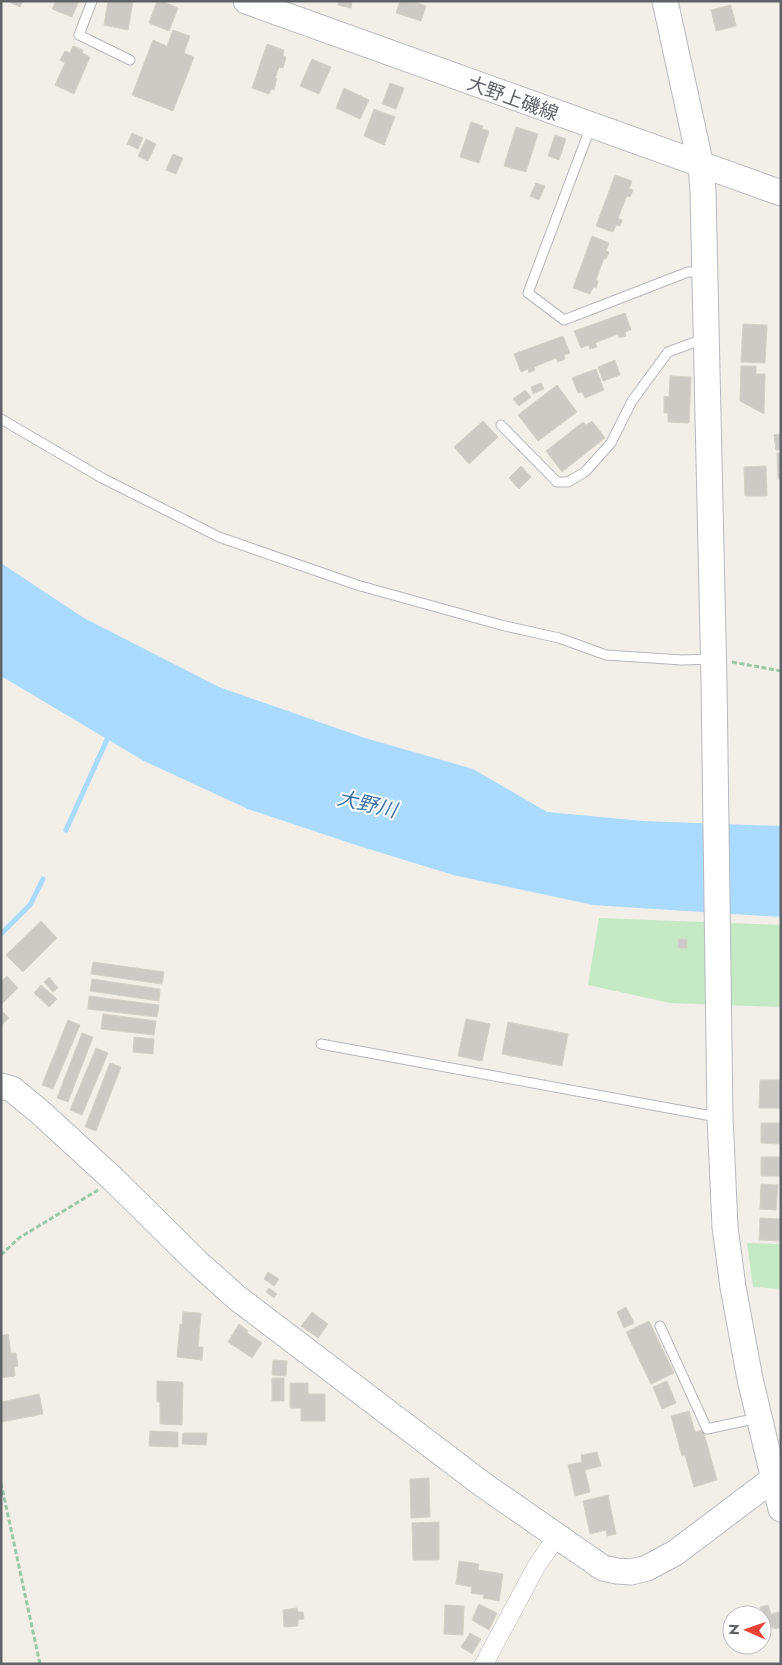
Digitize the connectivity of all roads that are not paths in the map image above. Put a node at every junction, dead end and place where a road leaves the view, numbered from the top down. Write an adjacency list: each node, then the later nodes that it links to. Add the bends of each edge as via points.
1 (92, 1): 4 (lane, via 79,35)
2 (246, 1): 5 (street, 大野上磯線)
3 (665, 1): 6 (street)
4 (130, 60)
5 (591, 126): 6 (street, 大野上磯線); 8 (lane, via 528,294 564,320 688,272)
6 (701, 166): 7 (street, 大野上磯線); 8 (street)
7 (781, 194)
8 (704, 272): 9 (street)
9 (706, 338): 11 (lane, via 668,352 632,401 611,443 585,472 568,482 557,482); 12 (street)
10 (1, 419): 12 (lane, via 102,478 219,537 357,585 560,638 606,655 682,660)
11 (501, 425)
12 (713, 671): 15 (street)
13 (320, 1044): 15 (lane)
14 (1, 1086): 20 (street, via 12,1089 114,1180 236,1297 474,1478)
15 (720, 1117): 17 (street, via 725,1228 733,1287)
16 (660, 1326): 17 (lane, via 707,1429)
17 (759, 1418): 18 (street)
18 (777, 1476): 19 (street); 20 (street, via 675,1553 647,1568 617,1572 603,1568)
19 (781, 1509)
20 (557, 1536): 21 (street, via 536,1567)
21 (484, 1664)

